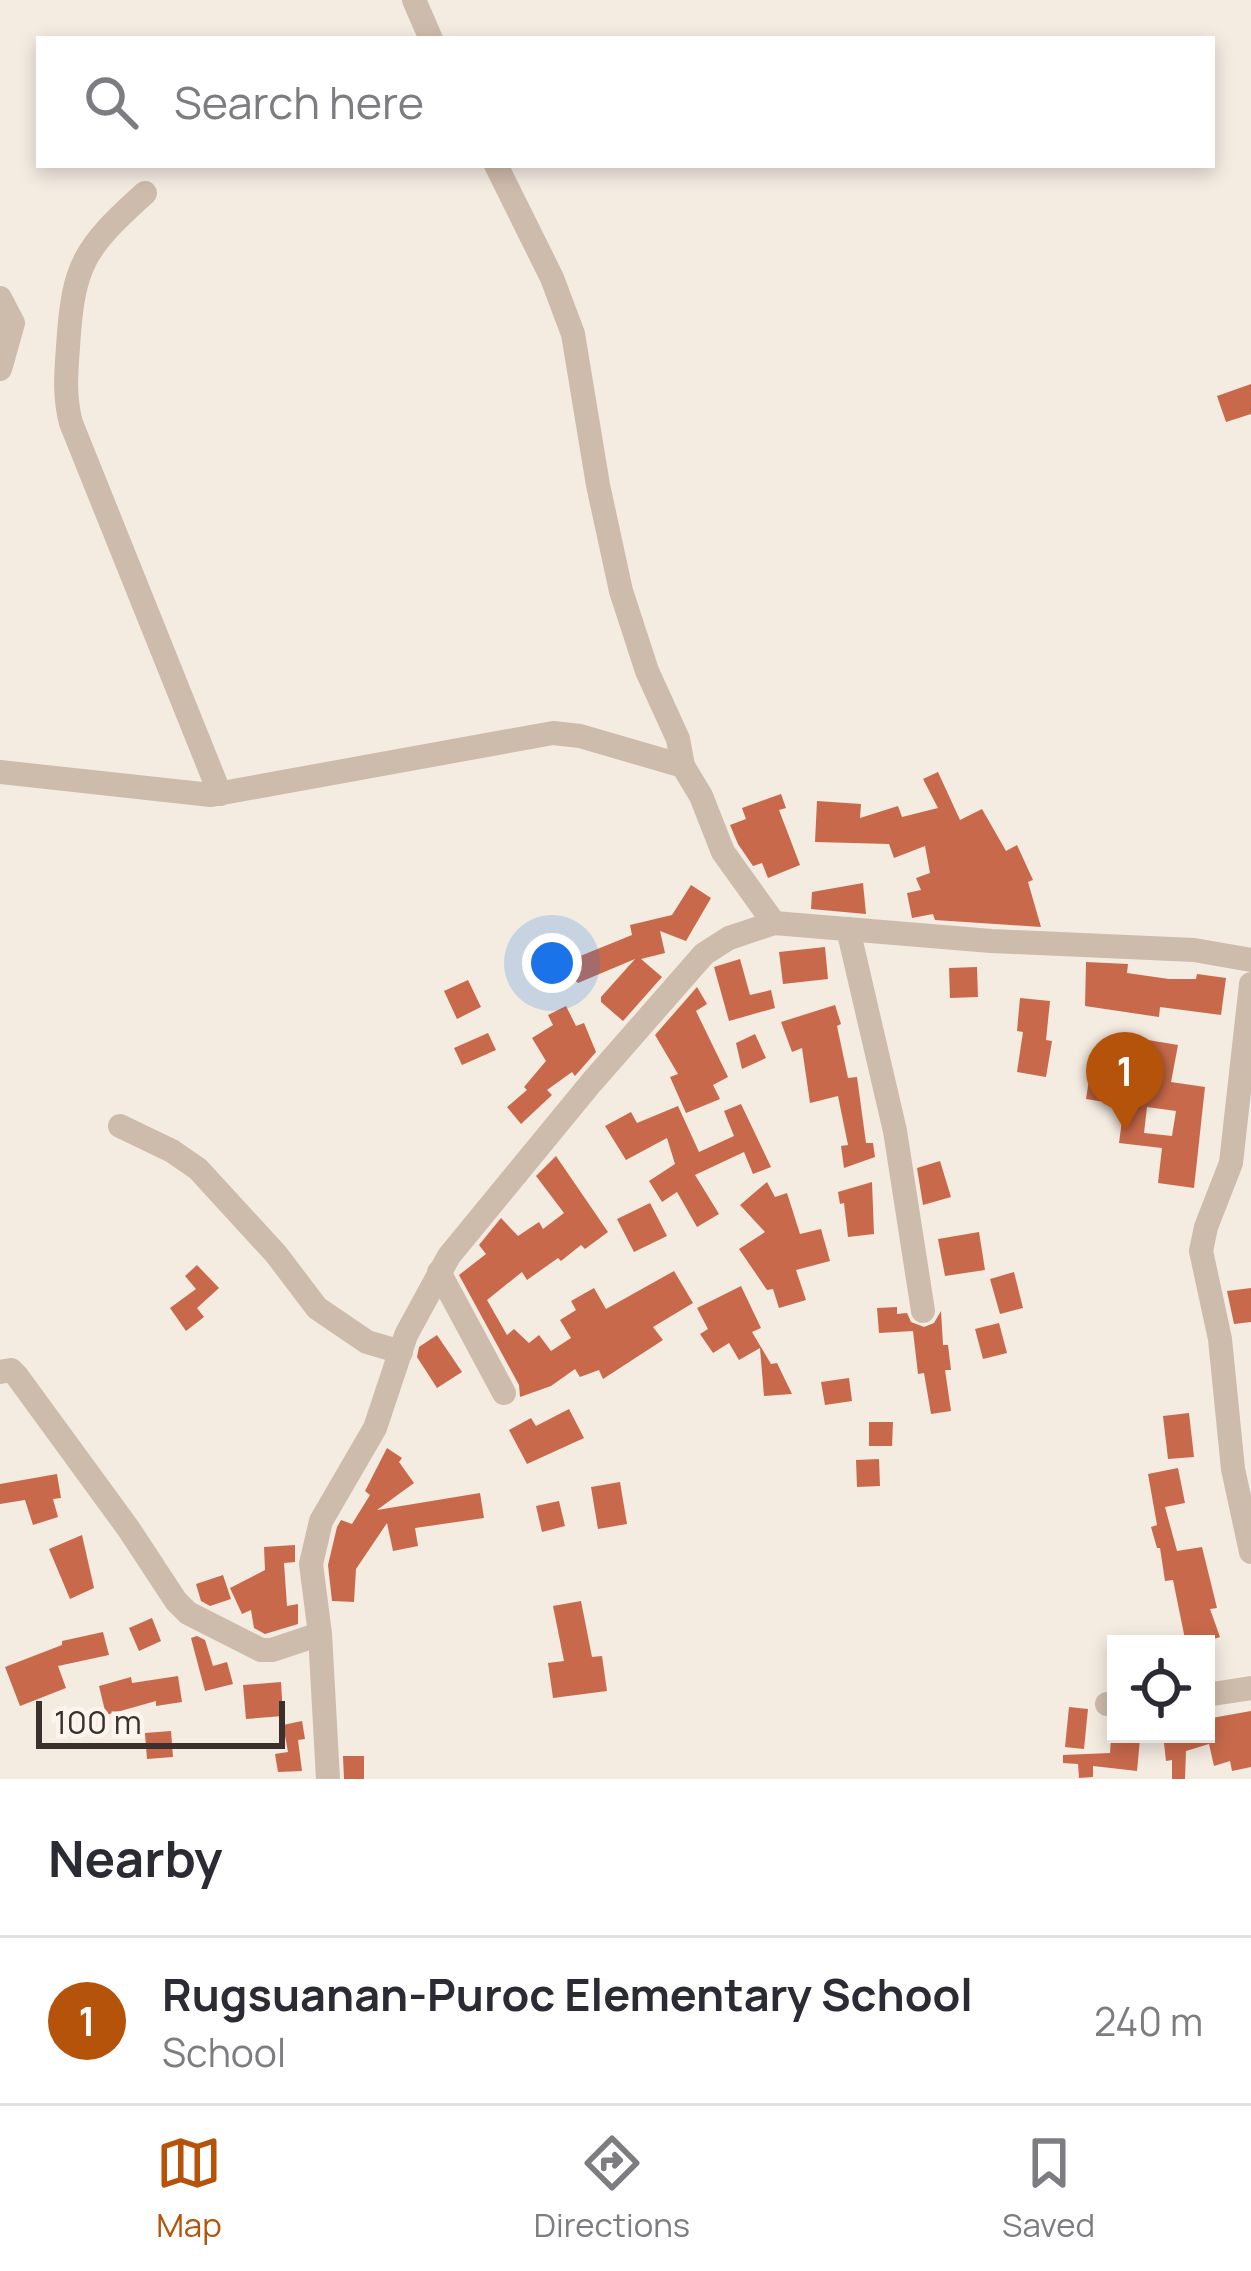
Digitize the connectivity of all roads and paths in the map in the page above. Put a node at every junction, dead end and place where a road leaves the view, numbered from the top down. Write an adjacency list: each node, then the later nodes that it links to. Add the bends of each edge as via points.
1 (414, 0): 2 (street)
2 (430, 36)
3 (497, 168): 7 (street, via 573,334 613,558)
4 (145, 193): 9 (street, via 82,261 70,302 65,397)
5 (0, 298): 6 (street, via 13,323)
6 (0, 369)
7 (683, 766): 9 (street, via 553,733); 10 (street, via 723,852)
8 (0, 772): 9 (street)
9 (220, 794)
10 (774, 923): 11 (street); 15 (street, via 728,938 682,975)
11 (848, 929): 12 (street); 16 (street, via 895,1131)
12 (1251, 959)
13 (1251, 984): 20 (street, via 1231,1163 1202,1251 1233,1469)
14 (119, 1126): 17 (street, via 198,1169 316,1309 367,1342)
15 (439, 1272): 17 (street); 19 (street)
16 (923, 1311)
17 (401, 1352): 22 (street, via 375,1428 314,1540)
18 (0, 1372): 22 (street, via 17,1376 188,1613 261,1650)
19 (503, 1393)
20 (1248, 1520): 21 (street)
21 (1251, 1552)
22 (320, 1634): 25 (street)
23 (1251, 1688): 24 (street)
24 (1215, 1694)
25 (328, 1779)

